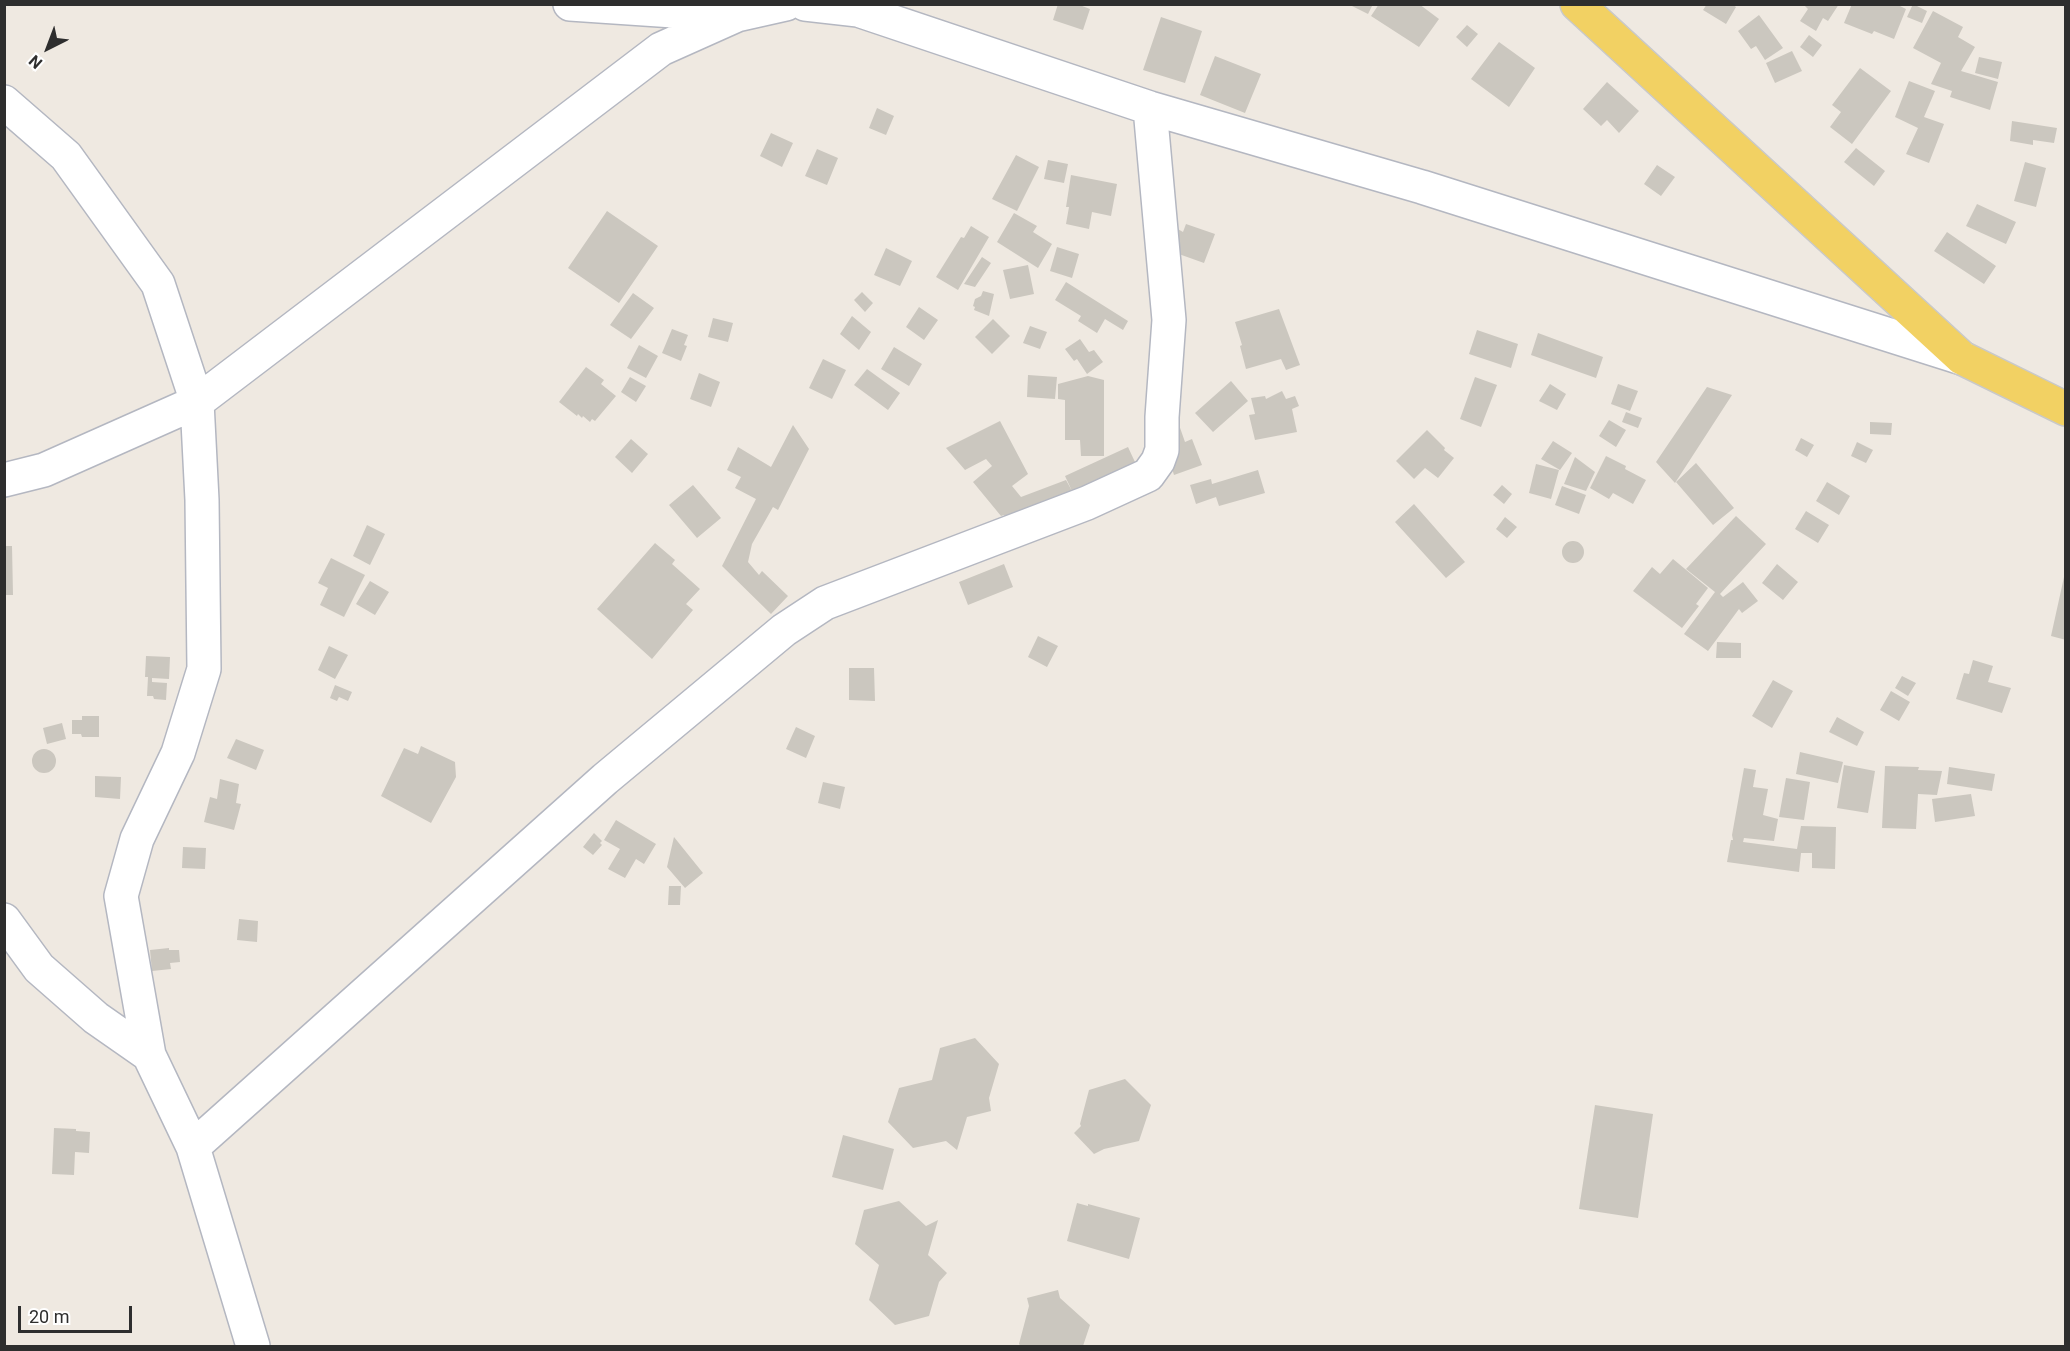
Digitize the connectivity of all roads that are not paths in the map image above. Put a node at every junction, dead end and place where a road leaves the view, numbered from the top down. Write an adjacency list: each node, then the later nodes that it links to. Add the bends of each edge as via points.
1 (570, 4): 5 (street)
2 (786, 4): 5 (street)
3 (805, 4): 7 (street, via 858,10)
4 (1577, 4): 8 (main road)
5 (737, 15): 9 (street, via 661,50)
6 (4, 102): 9 (street, via 66,156 158,285)
7 (1150, 108): 8 (street, via 1433,190); 14 (street, via 1169,320 1162,450 1148,475 1087,503 825,603 784,630 605,779)
8 (1962, 358): 10 (main road)
9 (197, 402): 11 (street, via 44,470); 13 (street, via 204,669 178,753 136,838 122,896)
10 (2066, 409)
11 (4, 480)
12 (4, 920): 13 (street, via 39,968 96,1018)
13 (149, 1055): 14 (street)
14 (193, 1147): 15 (street)
15 (253, 1347)

